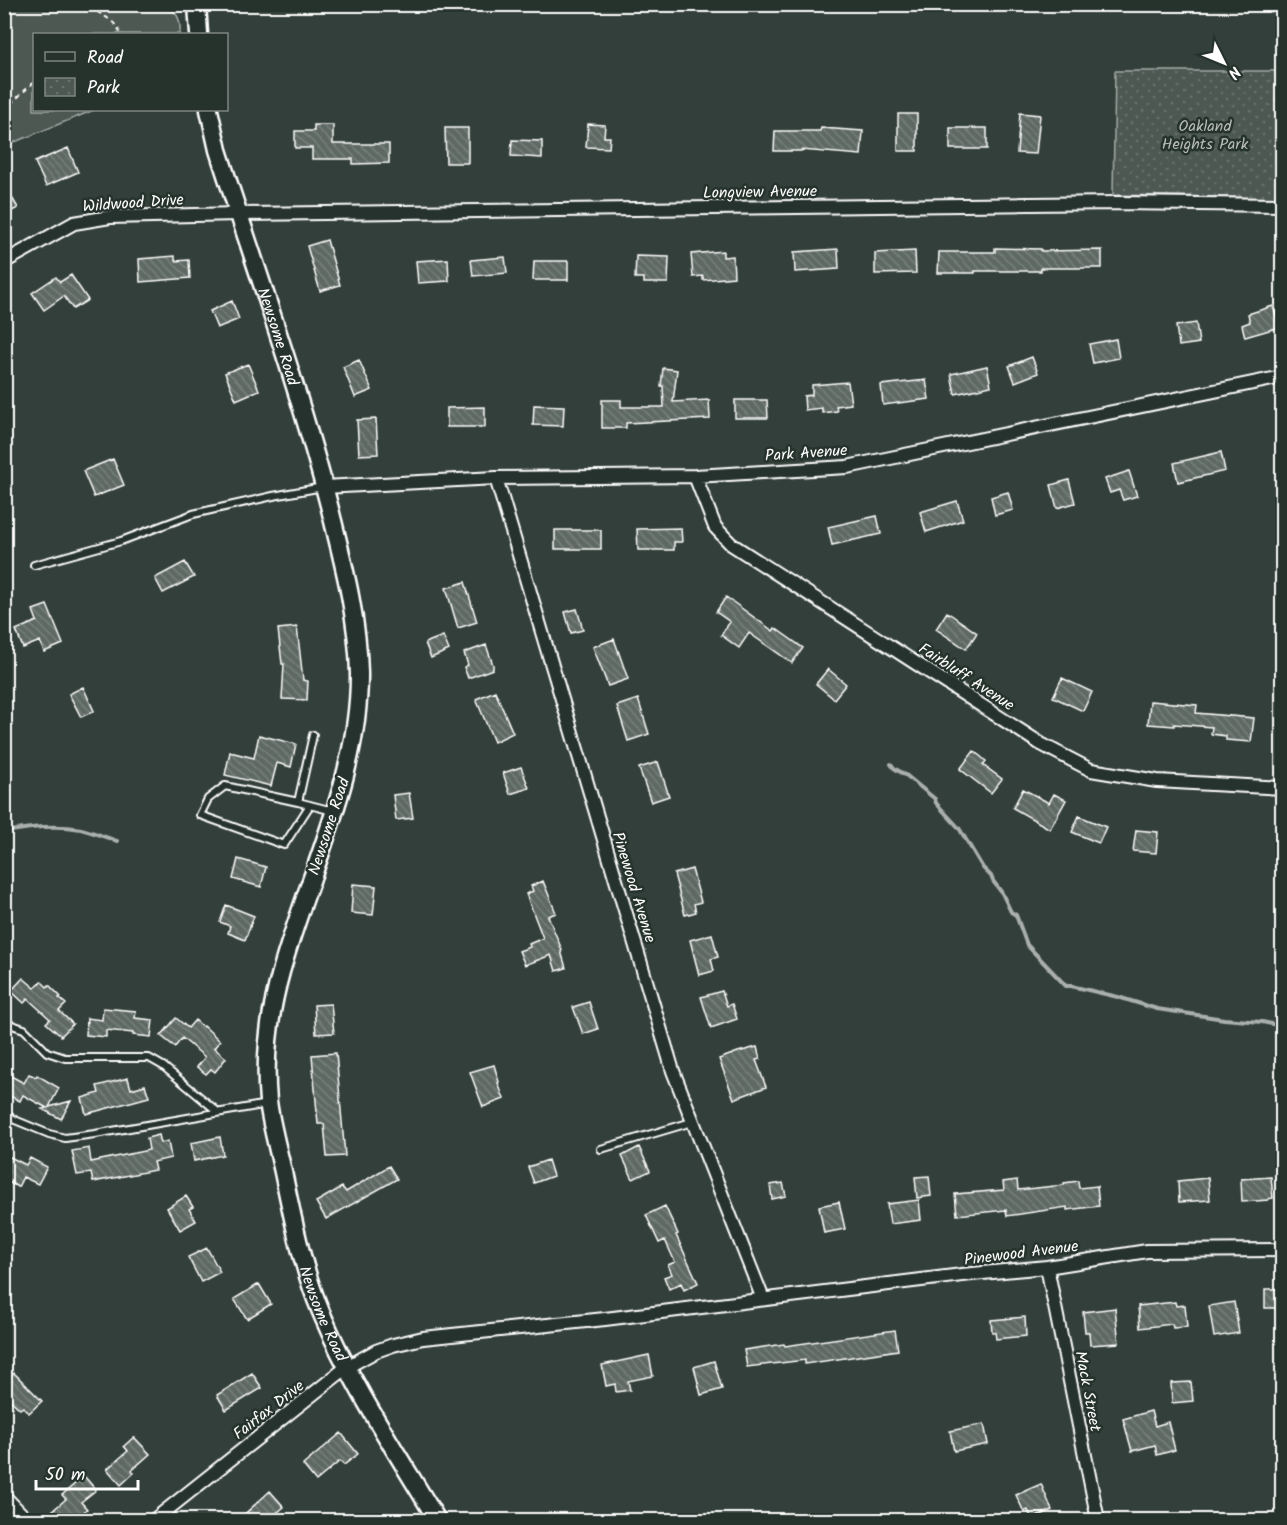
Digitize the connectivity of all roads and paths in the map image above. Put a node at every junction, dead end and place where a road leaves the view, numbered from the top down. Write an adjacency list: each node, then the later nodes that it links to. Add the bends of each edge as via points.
1 (81, 4): 3 (path, via 114,23)
2 (197, 4): 4 (street)
3 (120, 33)
4 (199, 33)
5 (33, 83): 6 (path)
6 (4, 110)
7 (209, 111): 9 (street, Newsome Road)
8 (1282, 205): 9 (street, Longview Avenue, via 1118,203)
9 (238, 214): 10 (street, Wildwood Drive, via 111,217 74,223); 14 (street, Newsome Road)
10 (4, 262)
11 (1282, 377): 12 (street, Park Avenue, via 847,467)
12 (695, 476): 13 (street, Park Avenue); 17 (street, Fairbluff Avenue, via 715,527 731,544 1041,744 1091,770 1157,781)
13 (496, 478): 14 (street, Park Avenue); 25 (street, Pinewood Avenue, via 673,1071)
14 (324, 487): 15 (lane, via 193,513 121,541); 20 (street, Newsome Road, via 350,596 359,671 349,764)
15 (34, 565)
16 (313, 735): 18 (lane)
17 (1282, 788)
18 (298, 802): 19 (lane); 19 (lane, via 225,786 208,799 200,816 284,844)
19 (310, 805): 20 (lane)
20 (334, 812): 22 (street, Newsome Road, via 272,1008 267,1056)
21 (4, 1026): 23 (lane, via 24,1029 47,1052 65,1058 149,1058)
22 (269, 1104): 23 (lane); 30 (street, Newsome Road, via 304,1263 320,1311)
23 (218, 1112): 24 (lane, via 65,1138)
24 (4, 1113)
25 (692, 1122): 26 (lane); 29 (street, Pinewood Avenue)
26 (601, 1149)
27 (1282, 1250): 28 (street, Pinewood Avenue, via 1147,1251)
28 (1047, 1267): 29 (street, Pinewood Avenue); 35 (street, Mack Street)
29 (763, 1299): 30 (street, Pinewood Avenue, via 423,1338 376,1351)
30 (347, 1367): 33 (street, Fairfax Drive); 34 (street, Newsome Road)
31 (4, 1496): 32 (street)
32 (27, 1521)
33 (154, 1521)
34 (437, 1521)
35 (1098, 1521)

